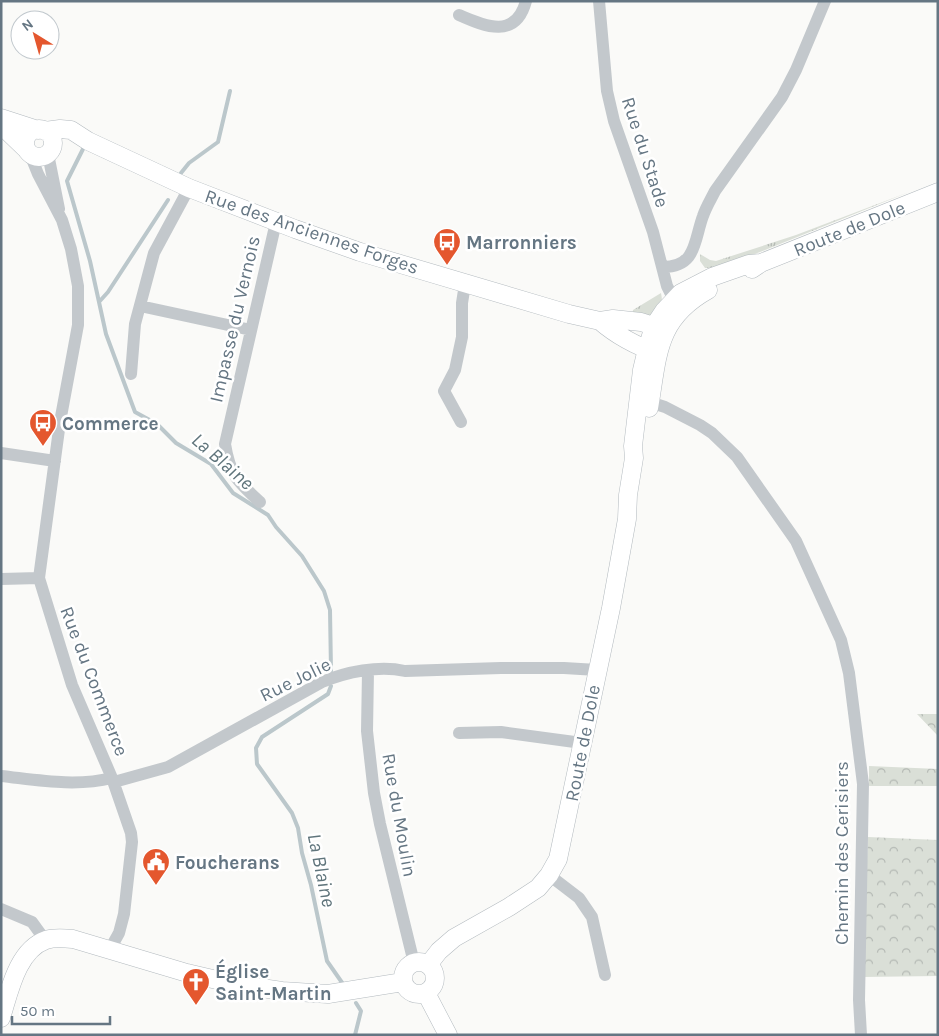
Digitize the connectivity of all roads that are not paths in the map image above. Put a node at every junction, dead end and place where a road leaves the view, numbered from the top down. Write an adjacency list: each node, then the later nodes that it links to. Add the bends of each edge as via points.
1 (526, 1): 4 (street, via 522,13 504,27 480,24)
2 (599, 1): 15 (street, Rue du Stade, via 607,91 614,121)
3 (825, 1): 15 (street, via 782,97 707,206 687,260)
4 (459, 15)
5 (1, 118): 7 (main road)
6 (1, 125): 9 (main road)
7 (42, 130): 8 (main road, Rue des Anciennes Forges, via 71,130); 9 (main road, via 27,137); 10 (main road, via 53,141)
8 (88, 141): 10 (main road, via 71,141); 11 (main road, Rue des Anciennes Forges)
9 (29, 152): 10 (main road, via 39,157); 13 (street, Rue du Commerce, via 41,182)
10 (50, 152): 13 (street, Rue du Commerce)
11 (189, 188): 14 (main road, Rue des Anciennes Forges); 18 (street, via 154,253)
12 (938, 192): 17 (main road, Route de Dole, via 761,263)
13 (60, 214): 27 (street, Rue du Commerce, via 76,267 78,325)
14 (276, 222): 16 (main road, Rue des Anciennes Forges); 21 (street, Impasse du Vernois)
15 (663, 267): 17 (street, Rue du Stade, via 667,286)
16 (465, 284): 19 (main road, Rue des Anciennes Forges); 25 (street, via 462,337 454,370 444,391)
17 (679, 303): 20 (main road, Route de Dole)
18 (140, 306): 21 (street); 23 (street, via 134,324)
19 (600, 322): 20 (main road, Rue des Anciennes Forges, via 613,319); 22 (main road, Rue des Anciennes Forges)
20 (660, 328): 22 (main road, Route de Dole)
21 (251, 330): 28 (street, Impasse du Vernois, via 225,444 228,464 240,483)
22 (652, 351): 24 (main road, Route de Dole, via 642,370)
23 (131, 374)
24 (645, 401): 31 (main road, Route de Dole, via 634,446 627,519); 47 (street, Chemin des Cerisiers, via 687,417 737,457 796,541 841,640 850,673 863,784)
25 (461, 422)
26 (1, 452): 27 (street)
27 (55, 461): 29 (street, Rue du Commerce)
28 (260, 502)
29 (38, 578): 30 (street); 36 (street, Rue du Commerce, via 72,685)
30 (1, 579)
31 (597, 670): 32 (street, Rue Jolie); 34 (main road, Route de Dole)
32 (368, 671): 36 (street, Rue Jolie, via 322,682 168,767); 41 (street, Rue du Moulin, via 367,731 374,793)
33 (459, 733): 34 (street, via 501,732)
34 (582, 743): 37 (main road, Route de Dole, via 558,859)
35 (1, 776): 36 (street, Rue Jolie, via 61,783)
36 (113, 780): 40 (street, Rue du Commerce, via 132,842 124,914 119,933)
37 (549, 875): 41 (main road, Route de Dole, via 524,898 454,938); 42 (street, via 579,898 592,917)
38 (1, 909): 39 (street, via 32,922)
39 (45, 940): 40 (main road, via 73,939); 45 (main road, via 30,950 19,966)
40 (109, 951): 43 (main road, via 187,974 282,992 328,994)
41 (421, 964): 43 (main road, via 410,965 404,972); 44 (main road, via 434,971 435,979)
42 (605, 975)
43 (403, 982): 44 (main road, via 410,992)
44 (426, 993): 46 (main road)
45 (1, 1018)
46 (448, 1035)
47 (861, 1035)

